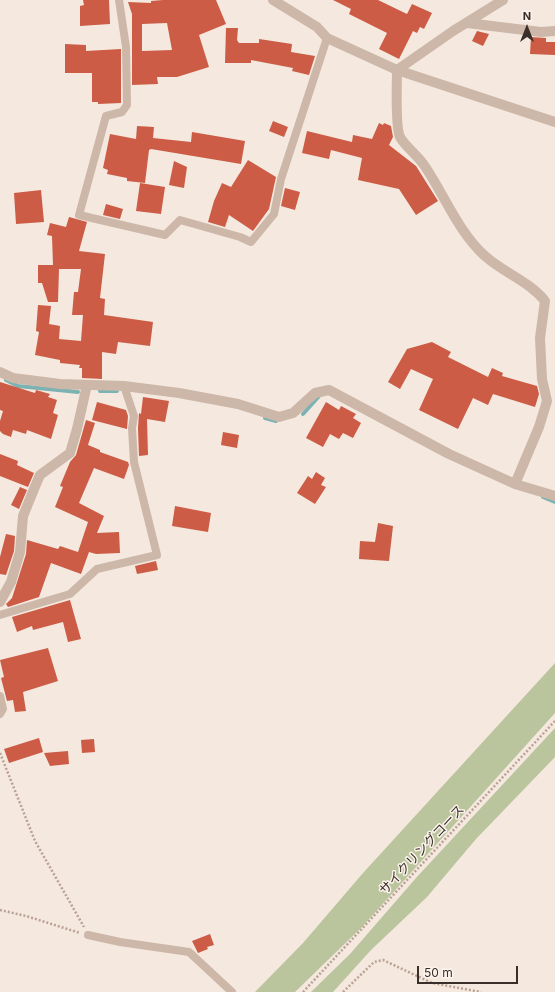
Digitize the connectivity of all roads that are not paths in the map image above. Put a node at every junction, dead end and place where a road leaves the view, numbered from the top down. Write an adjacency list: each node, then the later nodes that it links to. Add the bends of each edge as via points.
1 (119, 0): 6 (lane, via 126,47 127,105 122,112 106,116 79,215 165,235 180,220 251,242 274,214 281,179)
2 (274, 0): 6 (street, via 317,27)
3 (503, 0): 4 (street)
4 (467, 23): 5 (street, via 541,32); 7 (street)
5 (555, 31)
6 (327, 38): 7 (street)
7 (397, 70): 8 (street); 12 (street, via 396,96 400,137 417,155 432,177 472,244 486,257 537,291 545,301 540,338 542,379 547,401)
8 (555, 122)
9 (0, 372): 10 (street, via 13,378)
10 (87, 385): 11 (street); 14 (street, via 70,453 40,475 23,516 20,552 11,582)
11 (124, 386): 12 (street, via 238,404 279,417 293,413 315,393 329,390 449,454); 15 (lane, via 134,416 134,462 157,555 96,569 70,594)
12 (515, 484): 13 (street)
13 (555, 496)
14 (0, 602)
15 (0, 615)
16 (0, 696): 17 (lane, via 3,709)
17 (0, 714)
18 (88, 935): 19 (lane, via 189,952)
19 (232, 992)

